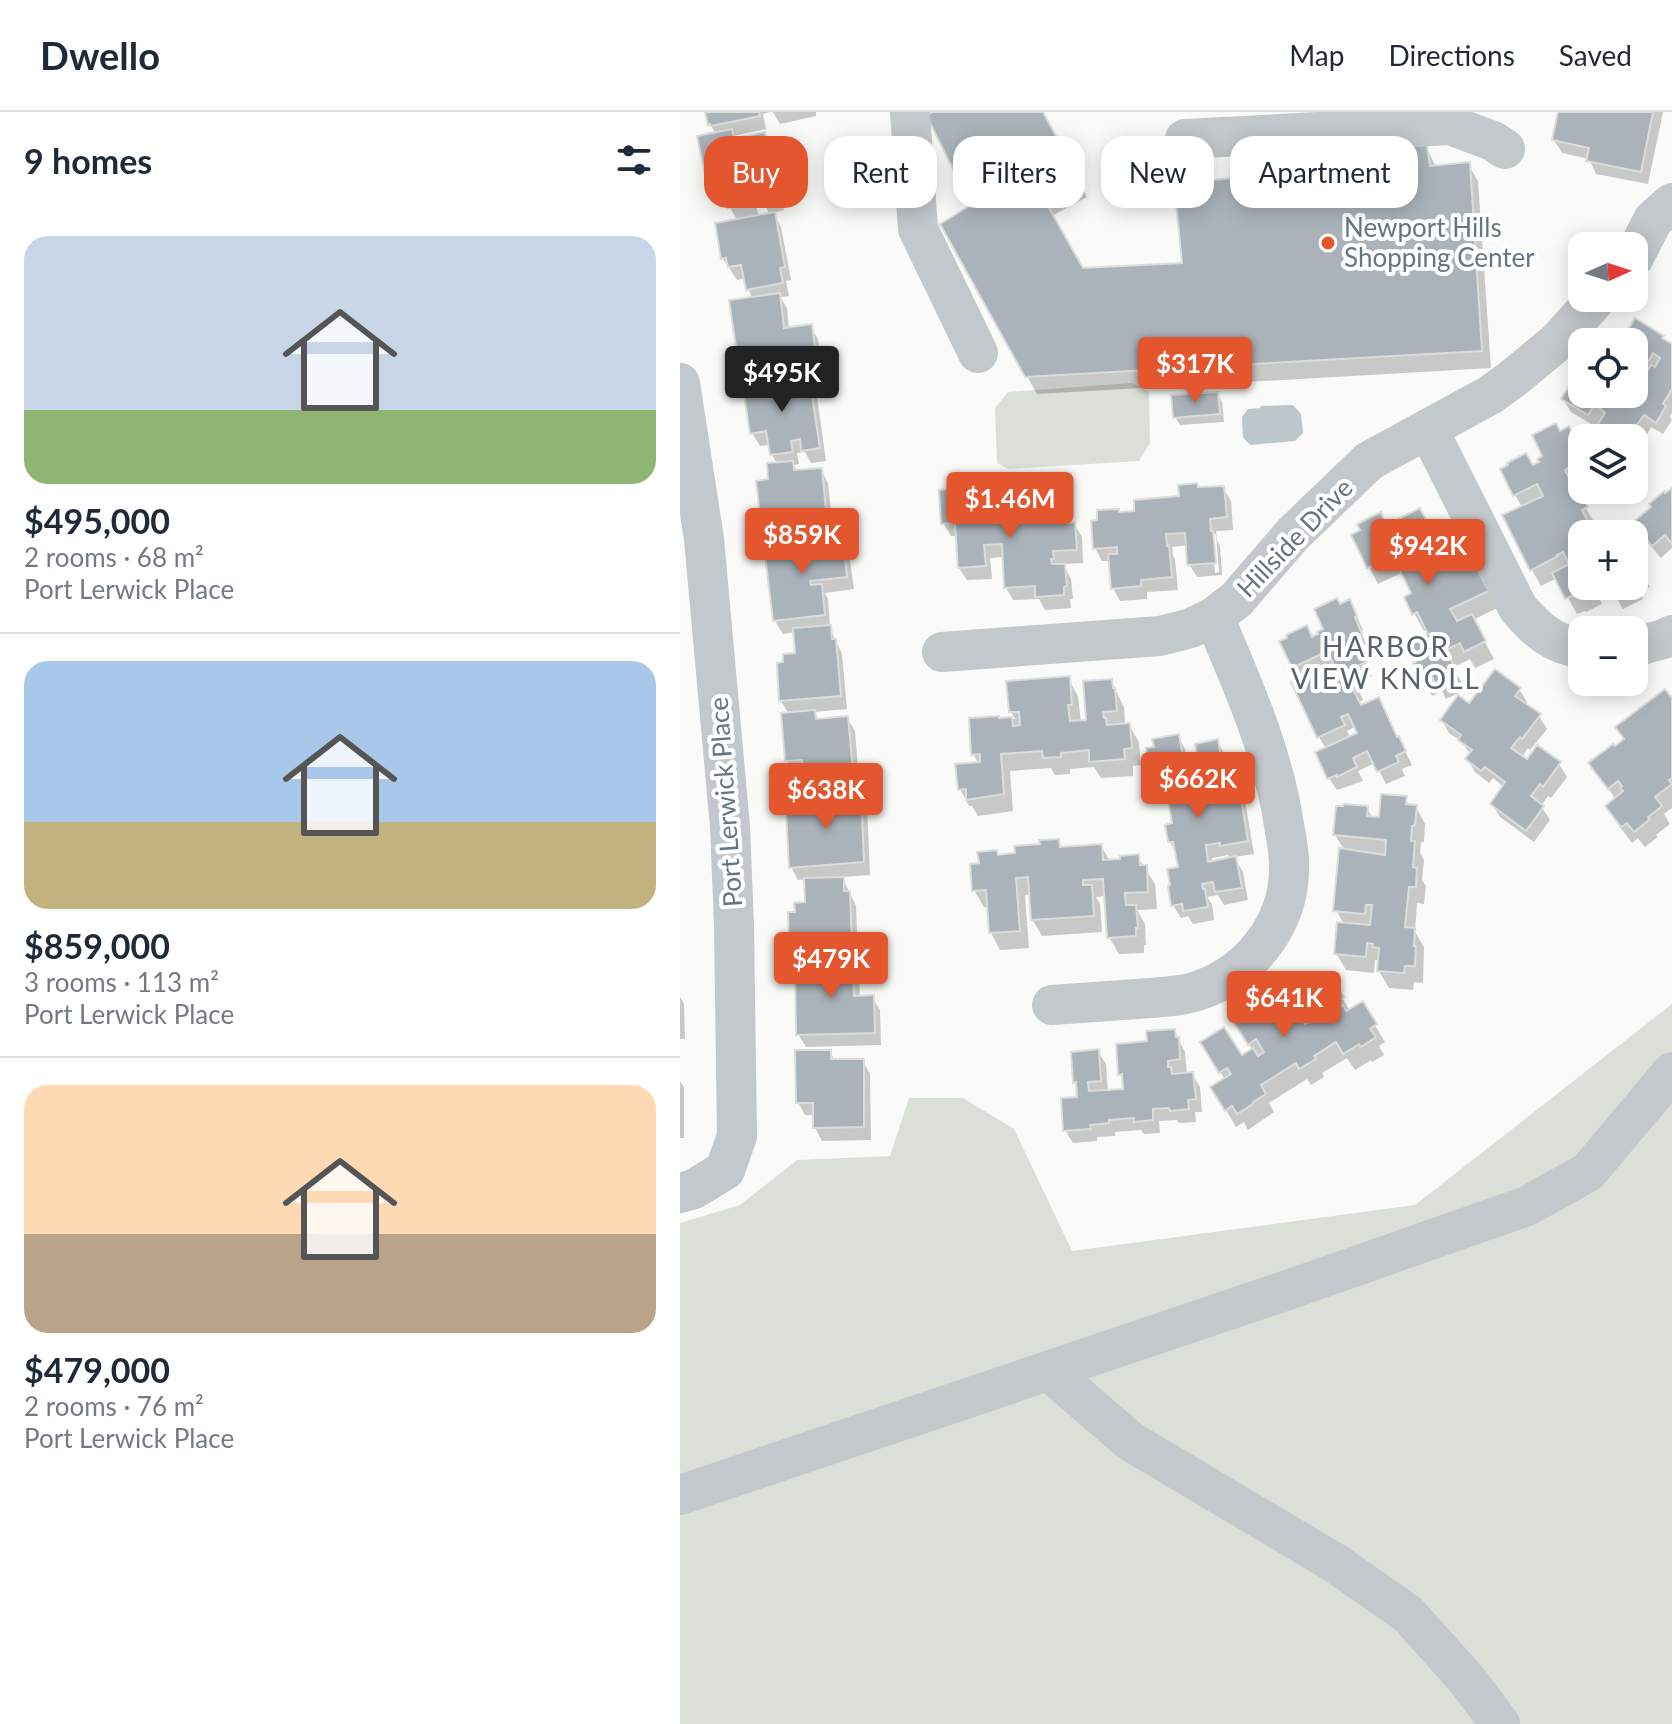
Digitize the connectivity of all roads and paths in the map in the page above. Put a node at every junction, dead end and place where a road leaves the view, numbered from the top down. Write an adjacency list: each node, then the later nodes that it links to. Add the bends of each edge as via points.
1 (910, 112): 9 (street, via 918,229)
2 (1214, 137): 3 (street, via 1450,125)
3 (1505, 149)
4 (1672, 203): 5 (street)
5 (1647, 232)
6 (1672, 234): 7 (street)
7 (1648, 248)
8 (1584, 312): 11 (street, Hillside Drive, via 1524,370)
9 (978, 353)
10 (680, 383): 19 (street, Port Lerwick Place, via 704,539 730,827 737,1136 725,1170)
11 (1428, 429): 12 (street, Hillside Drive, via 1369,461); 15 (street, via 1518,608 1533,626)
12 (1214, 617): 16 (street, Hillside Drive, via 1160,636); 17 (street, via 1268,752 1281,803 1289,854 1285,901 1272,932 1252,959 1226,979 1175,996)
13 (1672, 635): 14 (street)
14 (1648, 643)
15 (1568, 645)
16 (942, 652)
17 (1052, 1005)
18 (1672, 1072): 20 (street, via 1588,1172 1527,1206)
19 (680, 1193)
20 (1049, 1371): 21 (street); 22 (street, via 1130,1441 1335,1563 1408,1614)
21 (680, 1495)
22 (1500, 1724)

